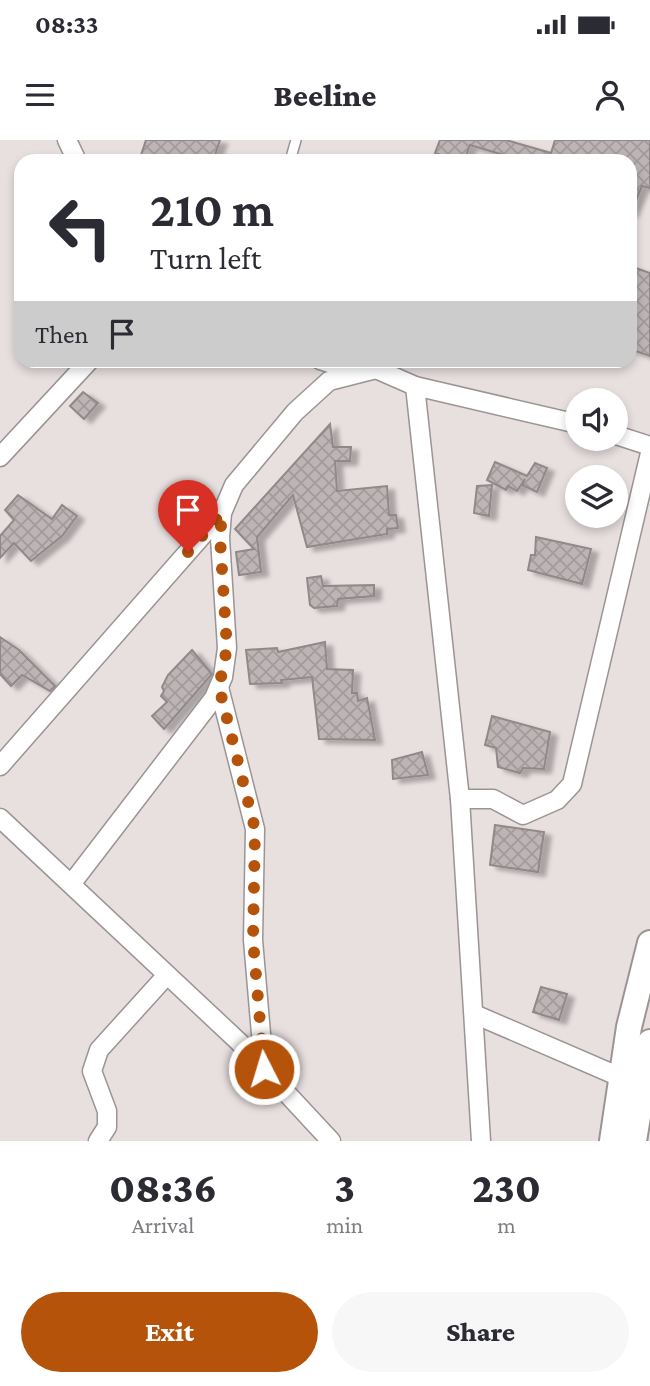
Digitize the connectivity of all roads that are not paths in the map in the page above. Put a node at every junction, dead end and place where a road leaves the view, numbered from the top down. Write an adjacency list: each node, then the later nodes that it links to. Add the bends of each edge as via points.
1 (83, 368): 9 (street)
2 (349, 368): 10 (street, via 295,412 234,485)
3 (368, 368): 4 (street)
4 (415, 386): 5 (street); 13 (street)
5 (565, 421)
6 (628, 439): 7 (street)
7 (650, 446)
8 (650, 453): 13 (street, via 572,784 557,800 523,815 493,799)
9 (0, 457)
10 (222, 513): 11 (street, via 227,648); 12 (street)
11 (219, 687): 15 (street, via 153,781); 20 (street, via 255,829 253,940)
12 (0, 766)
13 (460, 799): 18 (street)
14 (0, 818): 15 (street)
15 (72, 883): 17 (street)
16 (650, 943): 21 (main road)
17 (166, 976): 20 (street); 22 (street, via 99,1050 92,1071 107,1111 107,1127)
18 (474, 1014): 21 (street); 24 (street)
19 (650, 1042): 26 (main road)
20 (264, 1069): 23 (street)
21 (620, 1077): 25 (main road)
22 (99, 1141)
23 (331, 1141)
24 (481, 1141)
25 (612, 1141)
26 (634, 1141)

